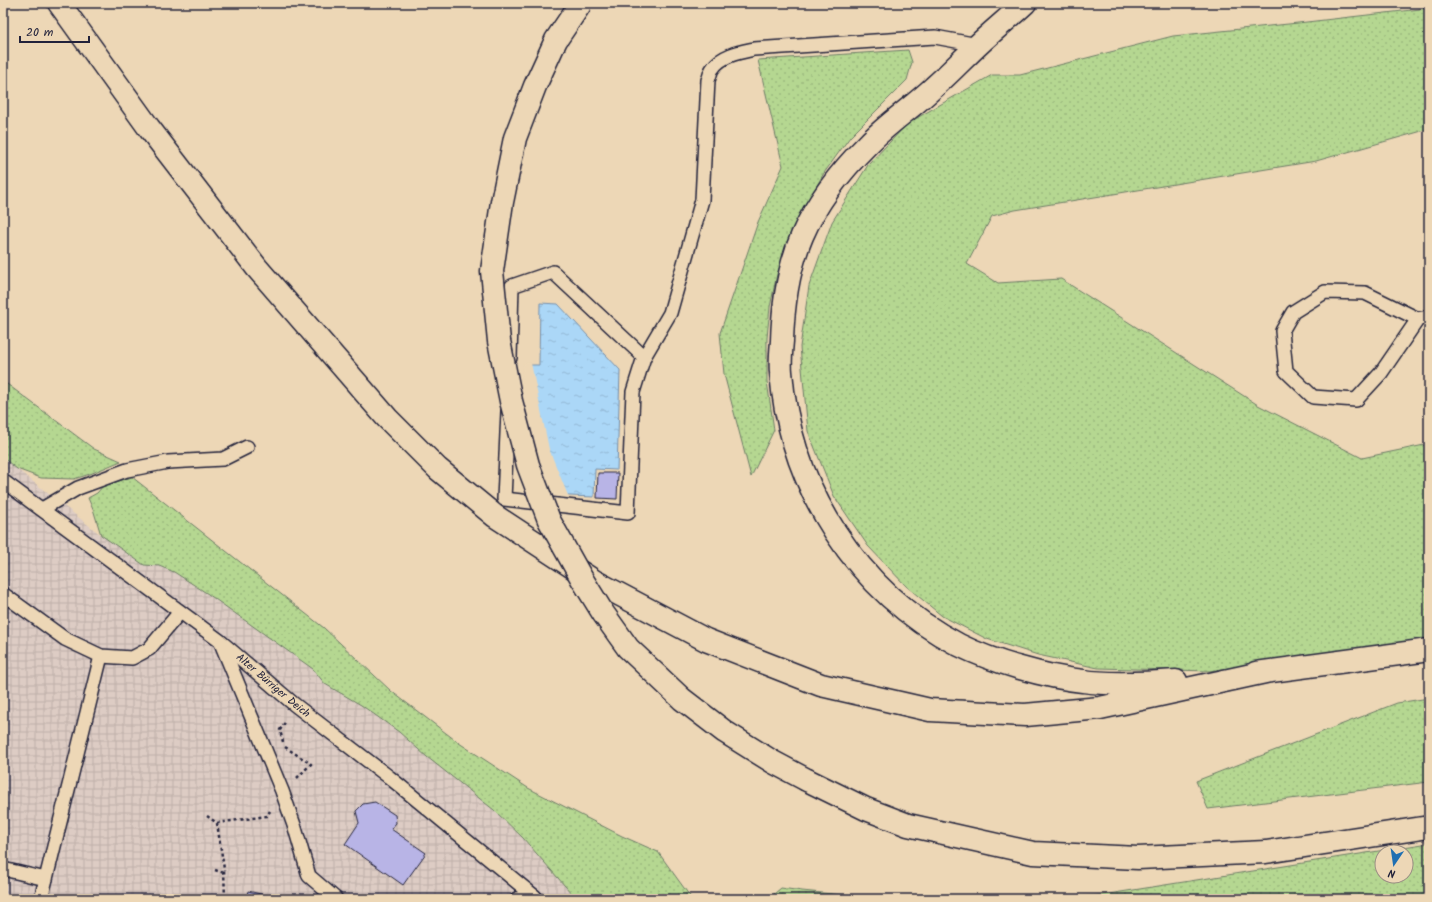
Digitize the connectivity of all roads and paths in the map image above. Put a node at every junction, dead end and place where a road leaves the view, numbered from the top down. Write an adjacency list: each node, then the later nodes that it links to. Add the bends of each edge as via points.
1 (59, 3): 15 (highway, bridge, via 149,128 257,268 387,418 438,469 496,516 594,581 706,640 821,685 930,710 1025,715 1100,708)
2 (581, 3): 17 (highway, bridge, via 556,40 515,138 492,271 499,341 528,466 549,520 582,579 628,648 682,698 725,732 807,780 866,809 908,825 1033,853 1138,858 1266,852)
3 (1025, 3): 4 (highway)
4 (978, 44): 6 (lane, via 935,36 754,49 735,53 720,60 712,69 708,80 702,200 670,313); 15 (highway, via 933,88 864,148 834,181 801,237 788,278 782,320 781,370 786,411 800,463 820,509 843,545 870,578 929,628 985,657 1050,675 1084,681 1121,683 1165,682)
5 (1424, 318): 5 (lane, via 1365,293 1326,292 1293,312 1282,331 1286,371 1312,397 1356,400 1381,373)
6 (644, 357): 6 (lane, via 632,392 628,513 504,500 512,286 553,272)
7 (247, 447): 9 (lane, via 223,459 168,462 127,470 78,488)
8 (3, 481): 9 (lane, Alter Bürriger Deich)
9 (42, 509): 11 (lane, Alter Bürriger Deich)
10 (3, 594): 14 (lane, via 65,639)
11 (180, 612): 12 (lane, Alter Bürriger Deich); 14 (lane, via 150,649 132,658)
12 (220, 641): 22 (lane, Alter Bürriger Deich, via 295,705 389,776); 25 (lane, via 282,791 309,876)
13 (1429, 650): 15 (highway)
14 (101, 656): 21 (lane)
15 (1270, 672)
16 (217, 823): 20 (path)
17 (1429, 827)
18 (3, 869): 21 (lane)
19 (215, 870): 20 (path)
20 (224, 873): 24 (path)
21 (46, 879): 23 (lane)
22 (535, 897): 26 (lane)
23 (41, 899)
24 (225, 899)
25 (336, 899)
26 (517, 899)

